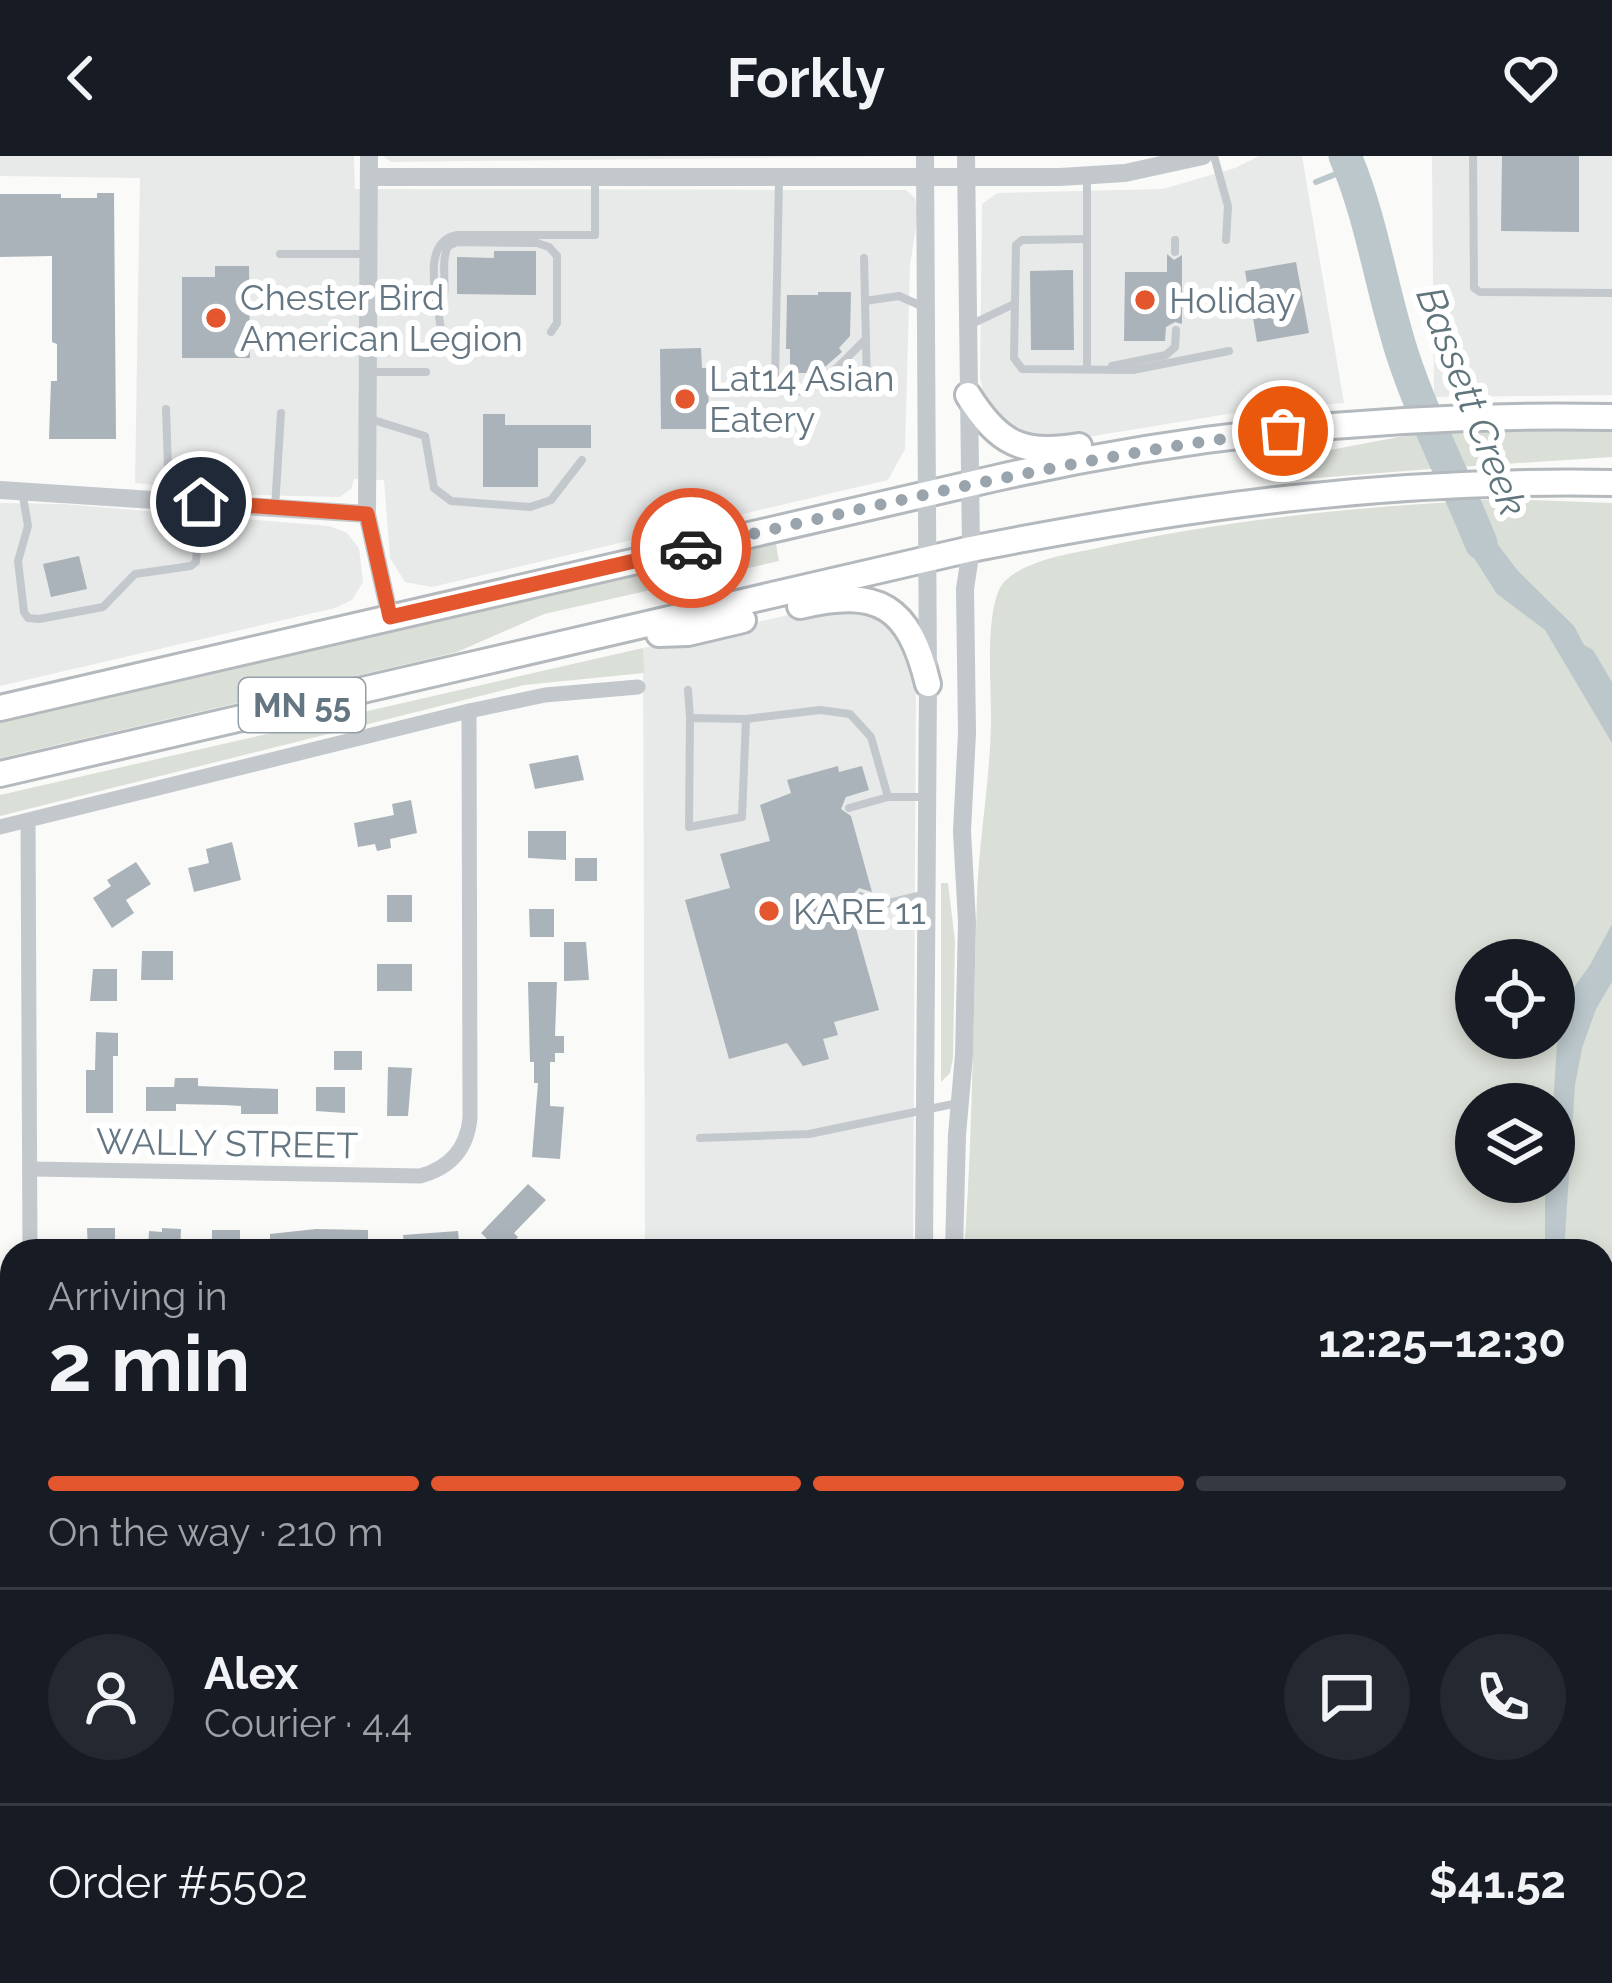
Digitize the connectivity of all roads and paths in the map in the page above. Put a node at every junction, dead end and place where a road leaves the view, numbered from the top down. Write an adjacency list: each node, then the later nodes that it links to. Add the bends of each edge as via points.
1 (369, 156): 8 (street)
2 (925, 156): 11 (street)
3 (966, 156): 12 (street)
4 (1202, 156): 7 (street)
5 (1214, 156): 15 (lane, via 1228,206)
6 (1473, 156): 20 (lane, via 1474,288)
7 (1087, 176): 12 (street); 13 (lane)
8 (369, 177): 9 (street); 18 (street)
9 (595, 177): 10 (street); 24 (lane, via 595,235 447,237 435,252)
10 (779, 178): 11 (street); 29 (lane, via 775,378 794,392 813,389)
11 (926, 178): 12 (street); 23 (street)
12 (965, 178): 25 (street)
13 (1087, 239): 22 (lane, via 1016,245); 31 (lane)
14 (1175, 240): 16 (lane)
15 (1226, 240)
16 (1175, 252)
17 (280, 254): 18 (lane)
18 (369, 254): 33 (street)
19 (864, 258): 21 (lane)
20 (1612, 293)
21 (865, 302): 23 (lane, via 898,296); 29 (lane)
22 (1014, 304): 25 (lane); 31 (lane, via 1014,358 1022,369)
23 (926, 308): 49 (street)
24 (439, 309): 27 (lane); 28 (lane, via 448,246 537,243 558,264)
25 (969, 325): 36 (street)
26 (1176, 330): 32 (lane, via 1166,356)
27 (441, 332)
28 (551, 332)
29 (866, 339): 35 (lane)
30 (1229, 351): 32 (lane)
31 (1087, 367): 32 (lane)
32 (1105, 368)
33 (368, 372): 34 (lane); 40 (street)
34 (426, 372)
35 (867, 385)
36 (968, 395): 41 (highway, via 1001,437 1042,451 1222,423); 46 (street)
37 (166, 409): 50 (lane)
38 (281, 413): 52 (lane)
39 (1612, 417): 41 (highway, MN 55, via 1442,417)
40 (368, 419): 42 (lane, via 425,436 434,488 451,501 530,507 551,500); 53 (street)
41 (1283, 431): 46 (highway, MN 55)
42 (582, 460)
43 (1612, 466): 44 (highway)
44 (1546, 482): 45 (highway, MN 55); 54 (highway, MN 55, via 1184,509)
45 (1612, 483)
46 (969, 484): 49 (highway, MN 55); 54 (street)
47 (0, 490): 48 (street)
48 (22, 490): 50 (street); 51 (lane, via 24,612 39,620 103,607 135,574 191,566)
49 (926, 494): 55 (street); 56 (highway, MN 55)
50 (169, 498): 51 (street)
51 (201, 502): 52 (street)
52 (274, 509): 53 (street)
53 (367, 514): 56 (street)
54 (971, 548): 55 (highway, MN 55); 73 (street)
55 (926, 560): 57 (highway, MN 55); 58 (street)
56 (390, 617): 61 (highway, MN 55)
57 (603, 636): 58 (highway, via 688,633 858,599 908,628); 65 (highway, MN 55)
58 (928, 684): 67 (street)
59 (638, 687): 62 (street)
60 (688, 690): 63 (lane)
61 (0, 708)
62 (469, 711): 69 (street); 76 (street, WALLY STREET, via 470,1118 453,1160 421,1176)
63 (690, 718): 64 (lane); 64 (lane, via 689,827 742,817)
64 (746, 719): 66 (lane, via 850,714 871,737)
65 (0, 774)
66 (888, 797): 67 (lane); 68 (lane)
67 (928, 797): 71 (street)
68 (849, 808)
69 (28, 821): 70 (street); 76 (street)
70 (0, 827)
71 (928, 895): 72 (lane, via 880,905); 74 (street)
72 (861, 896)
73 (960, 1103): 74 (lane); 79 (street)
74 (926, 1111): 75 (lane, via 809,1134); 78 (street)
75 (700, 1138)
76 (32, 1169): 77 (street)
77 (30, 1239)
78 (924, 1239)
79 (954, 1239)

